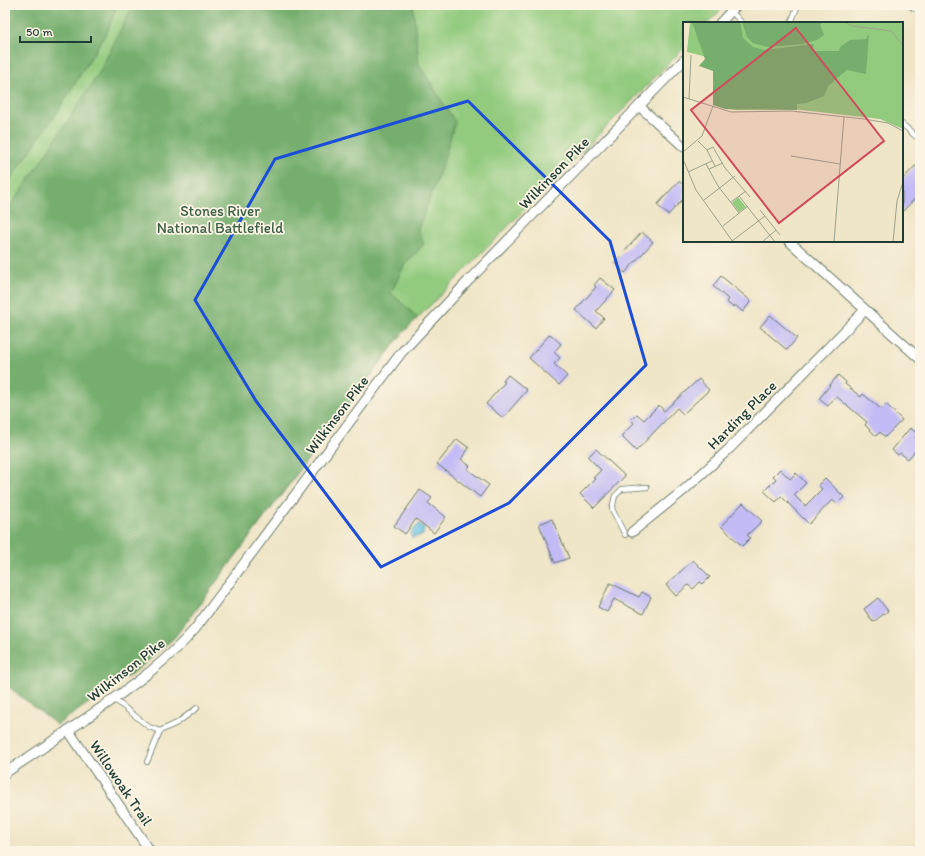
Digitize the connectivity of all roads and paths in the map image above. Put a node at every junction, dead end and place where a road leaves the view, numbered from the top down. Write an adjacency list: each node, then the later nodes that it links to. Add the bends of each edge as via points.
1 (798, 5): 7 (lane)
2 (909, 5): 3 (lane, via 916,9)
3 (920, 6)
4 (734, 8): 5 (street); 6 (lane)
5 (721, 22)
6 (741, 22)
7 (791, 22)
8 (683, 61): 9 (street, Wilkinson Pike)
9 (639, 106): 12 (street); 18 (street, Wilkinson Pike, via 401,353 195,629 152,672)
10 (903, 125): 11 (lane)
11 (920, 140)
12 (683, 146)
13 (789, 242): 14 (street)
14 (865, 310): 15 (street); 17 (street, Harding Place, via 728,450 684,490)
15 (920, 359)
16 (647, 487): 17 (lane, via 622,489 615,496 612,509)
17 (629, 534)
18 (114, 699): 20 (street, Wilkinson Pike); 21 (lane, via 149,727)
19 (197, 708): 21 (lane, via 177,723)
20 (68, 730): 23 (street, Wilkinson Pike); 24 (street, Willowoak Trail)
21 (160, 731): 22 (lane)
22 (147, 762)
23 (5, 773)
24 (150, 851)

